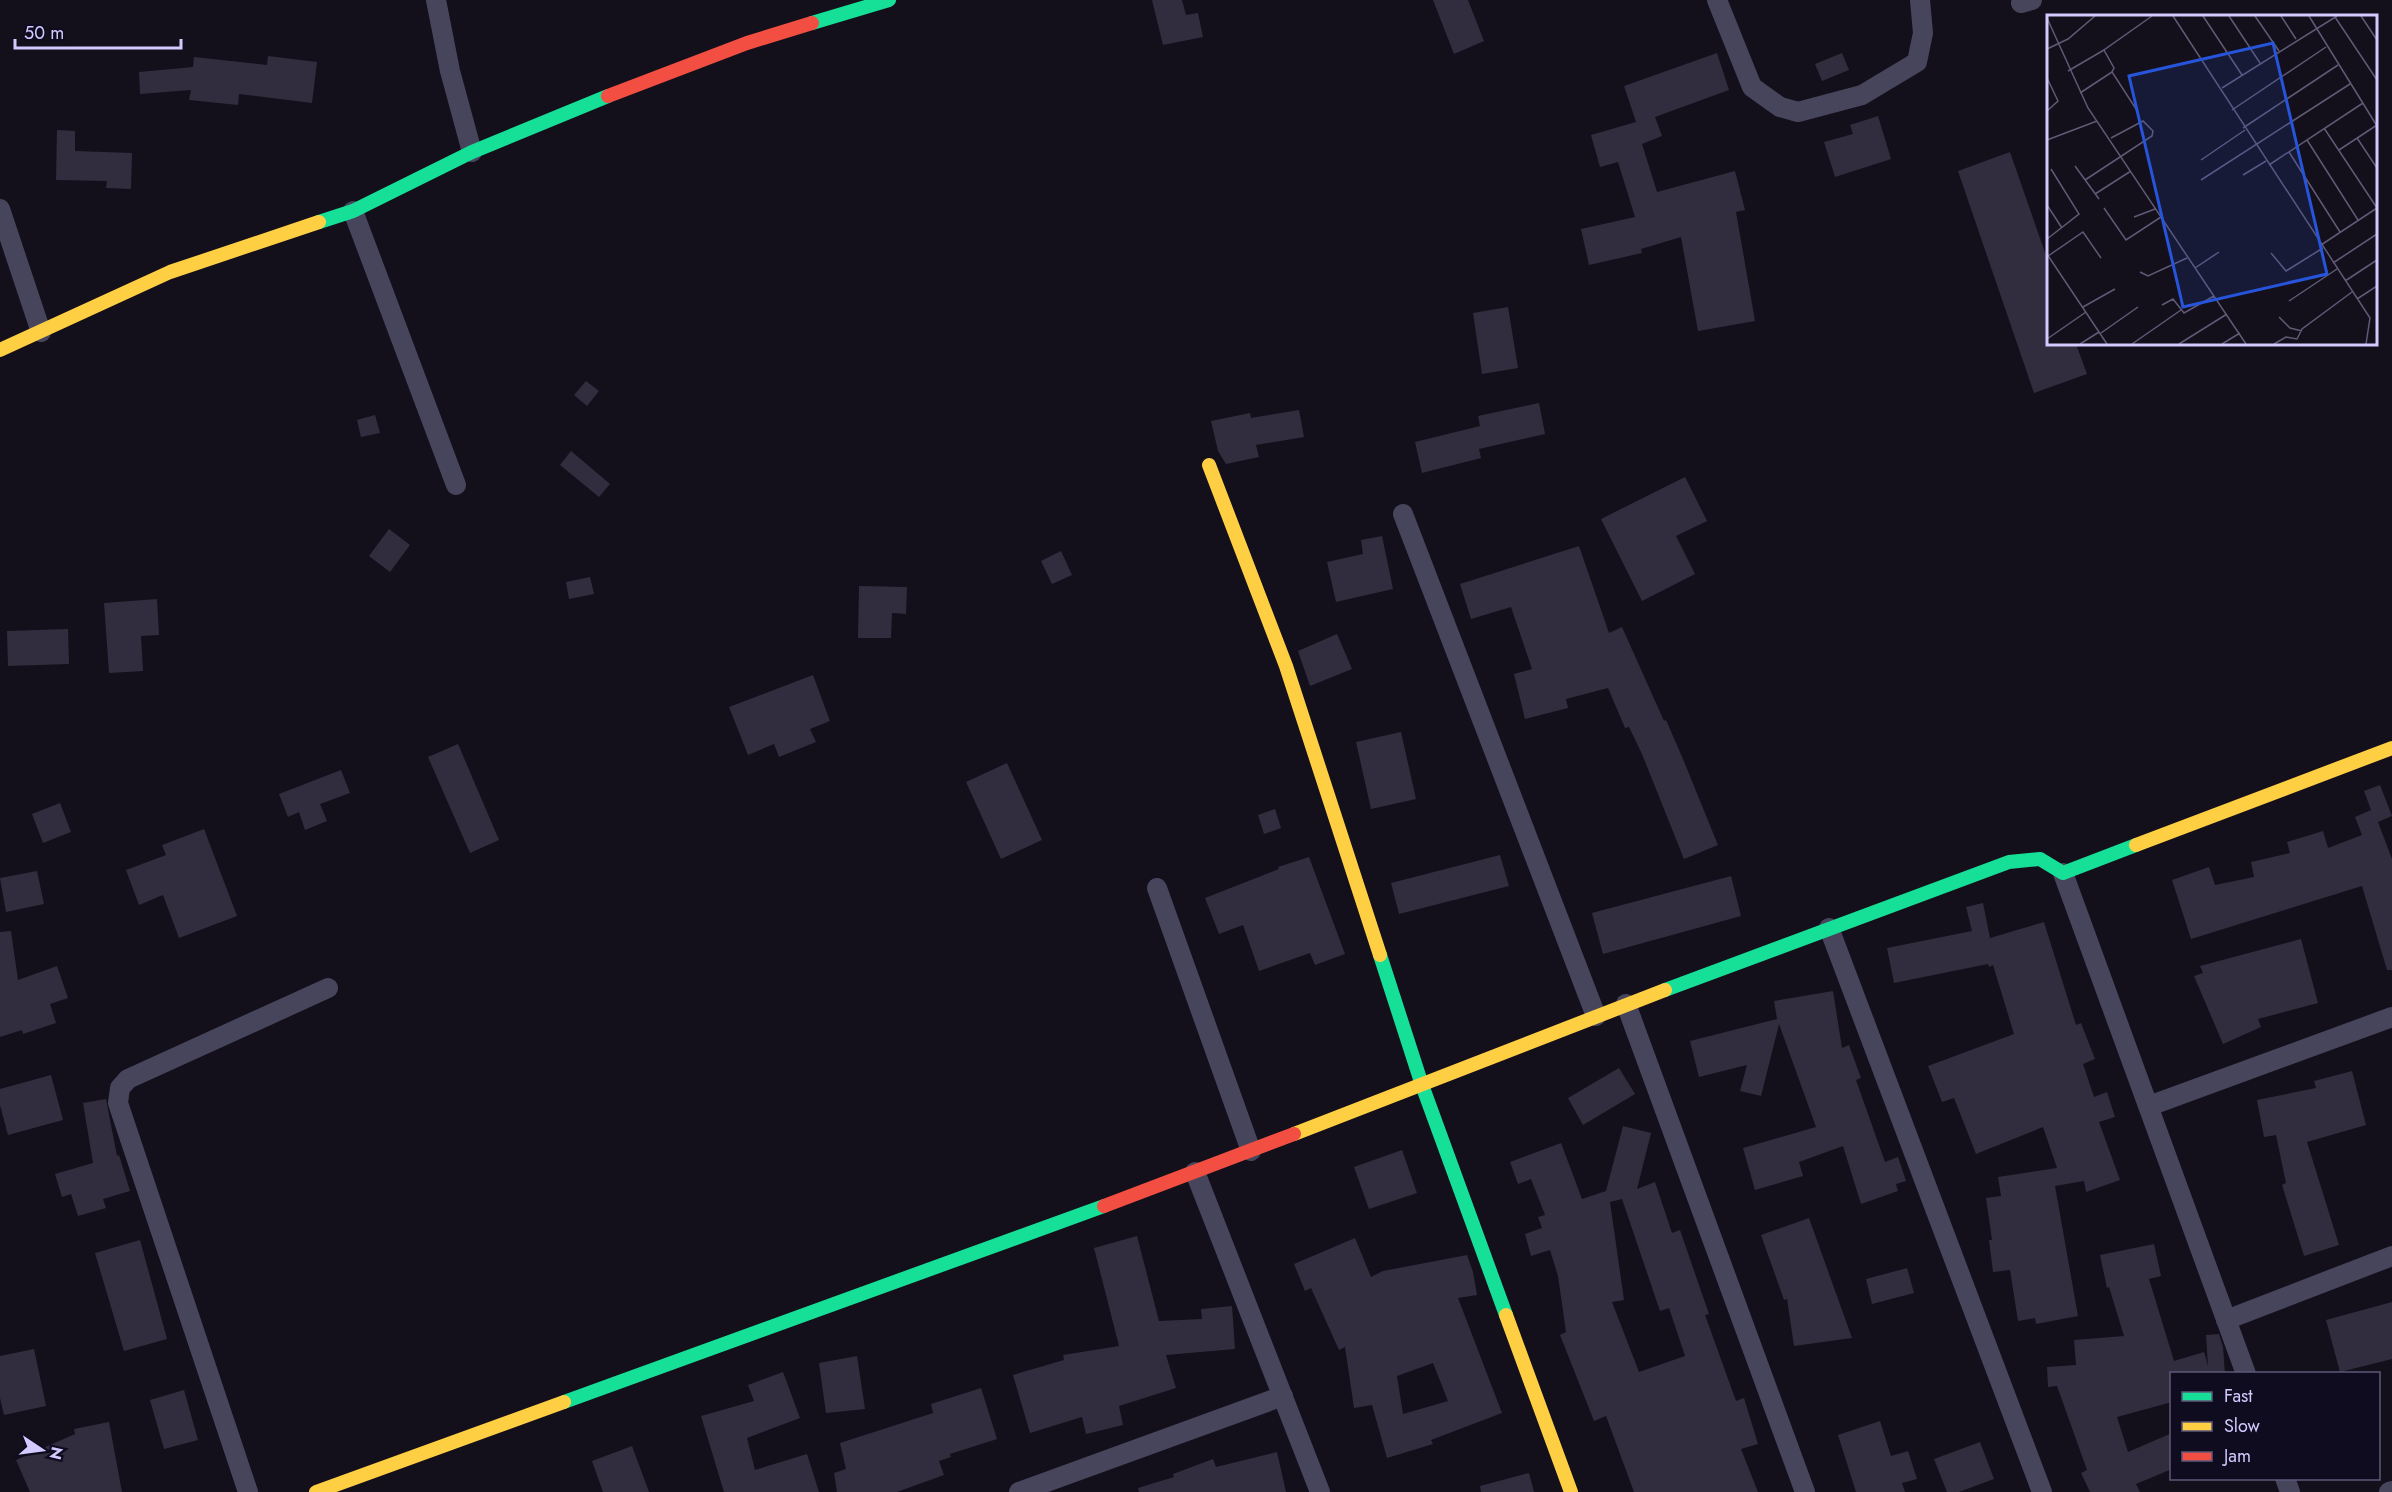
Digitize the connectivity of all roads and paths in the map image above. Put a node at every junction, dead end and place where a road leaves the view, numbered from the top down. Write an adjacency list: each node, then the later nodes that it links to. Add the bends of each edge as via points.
1 (436, 0): 5 (street)
2 (889, 0): 5 (street, via 747,43)
3 (1717, 0): 4 (street, via 1752,87 1780,107 1798,112 1862,95 1917,62 1923,33)
4 (1920, 0)
5 (472, 152): 7 (street)
6 (0, 209): 8 (street)
7 (353, 211): 8 (street, via 170,272); 11 (street)
8 (40, 332): 9 (street)
9 (0, 350)
10 (1209, 465): 21 (street, via 1300,705)
11 (456, 485)
12 (1403, 514): 19 (street)
13 (2392, 748): 14 (street)
14 (2063, 873): 16 (street, via 2040,859 2009,862); 22 (street)
15 (1157, 888): 23 (street)
16 (1829, 928): 18 (street); 35 (street)
17 (328, 988): 29 (street, via 128,1079 120,1088 118,1103)
18 (1626, 1004): 19 (street); 34 (street)
19 (1596, 1016): 21 (street)
20 (2392, 1017): 22 (street)
21 (1422, 1085): 23 (street); 33 (street)
22 (2149, 1106): 26 (street)
23 (1251, 1151): 24 (street)
24 (1196, 1172): 28 (street); 30 (street)
25 (2392, 1256): 26 (street)
26 (2226, 1320): 27 (street)
27 (2245, 1372)
28 (1283, 1396): 31 (street); 32 (street)
29 (248, 1492)
30 (316, 1492)
31 (1019, 1492)
32 (1320, 1492)
33 (1571, 1492)
34 (1804, 1492)
35 (2042, 1492)

